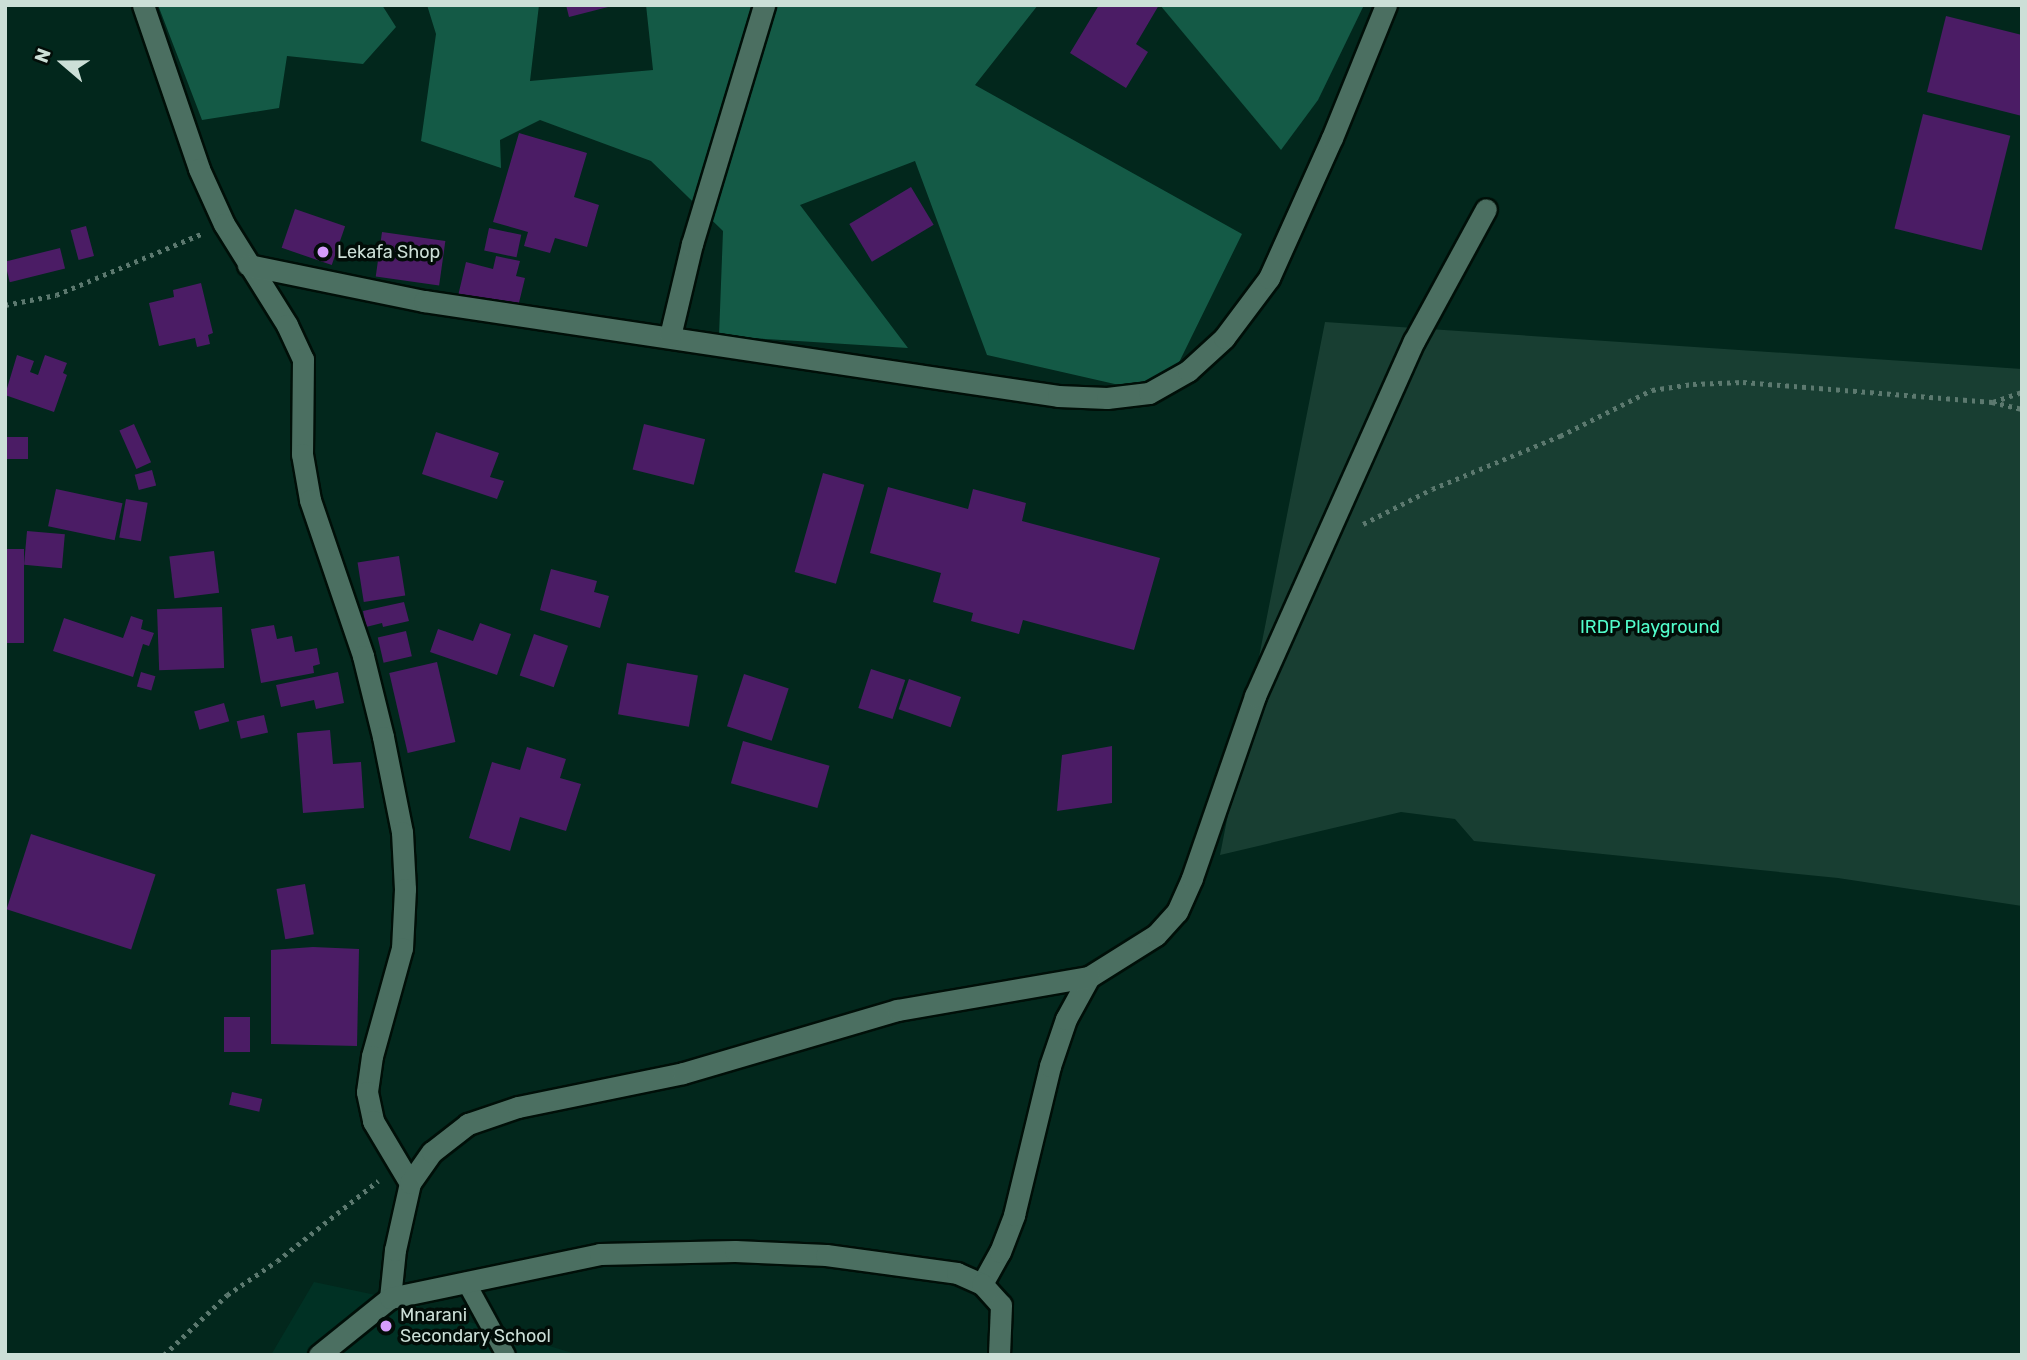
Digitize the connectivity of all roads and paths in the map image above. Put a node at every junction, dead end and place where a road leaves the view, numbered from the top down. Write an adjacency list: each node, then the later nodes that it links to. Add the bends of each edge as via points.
1 (144, 5): 5 (street, via 199,169)
2 (764, 5): 8 (street, via 692,244)
3 (1386, 5): 8 (street, via 1269,278 1224,338 1188,371 1149,393 1107,398 1058,396)
4 (1486, 209): 12 (street, via 1415,341)
5 (224, 224): 6 (street); 7 (path, via 56,295)
6 (248, 265): 8 (street, via 424,301); 14 (street, via 303,359 302,454 310,500 363,656 402,832 402,948 372,1056 367,1092 373,1121)
7 (5, 304)
8 (670, 336)
9 (2022, 392): 10 (path)
10 (1992, 402): 11 (path); 12 (path, via 1743,382 1652,390 1560,436 1378,515)
11 (2022, 409)
12 (1321, 551): 13 (street, via 1255,696 1177,912 1156,935)
13 (1089, 977): 15 (street, via 897,1010 683,1073 519,1107 468,1124 432,1152); 17 (street, via 1066,1019 1014,1214)
14 (398, 1166): 15 (street); 19 (path, via 227,1295)
15 (410, 1184): 18 (street)
16 (466, 1282): 17 (street, via 600,1254 734,1251 908,1264 957,1273); 18 (street); 21 (lane)
17 (982, 1284): 22 (street, via 1001,1306)
18 (390, 1298): 20 (street)
19 (164, 1355)
20 (319, 1355)
21 (506, 1355)
22 (999, 1355)

